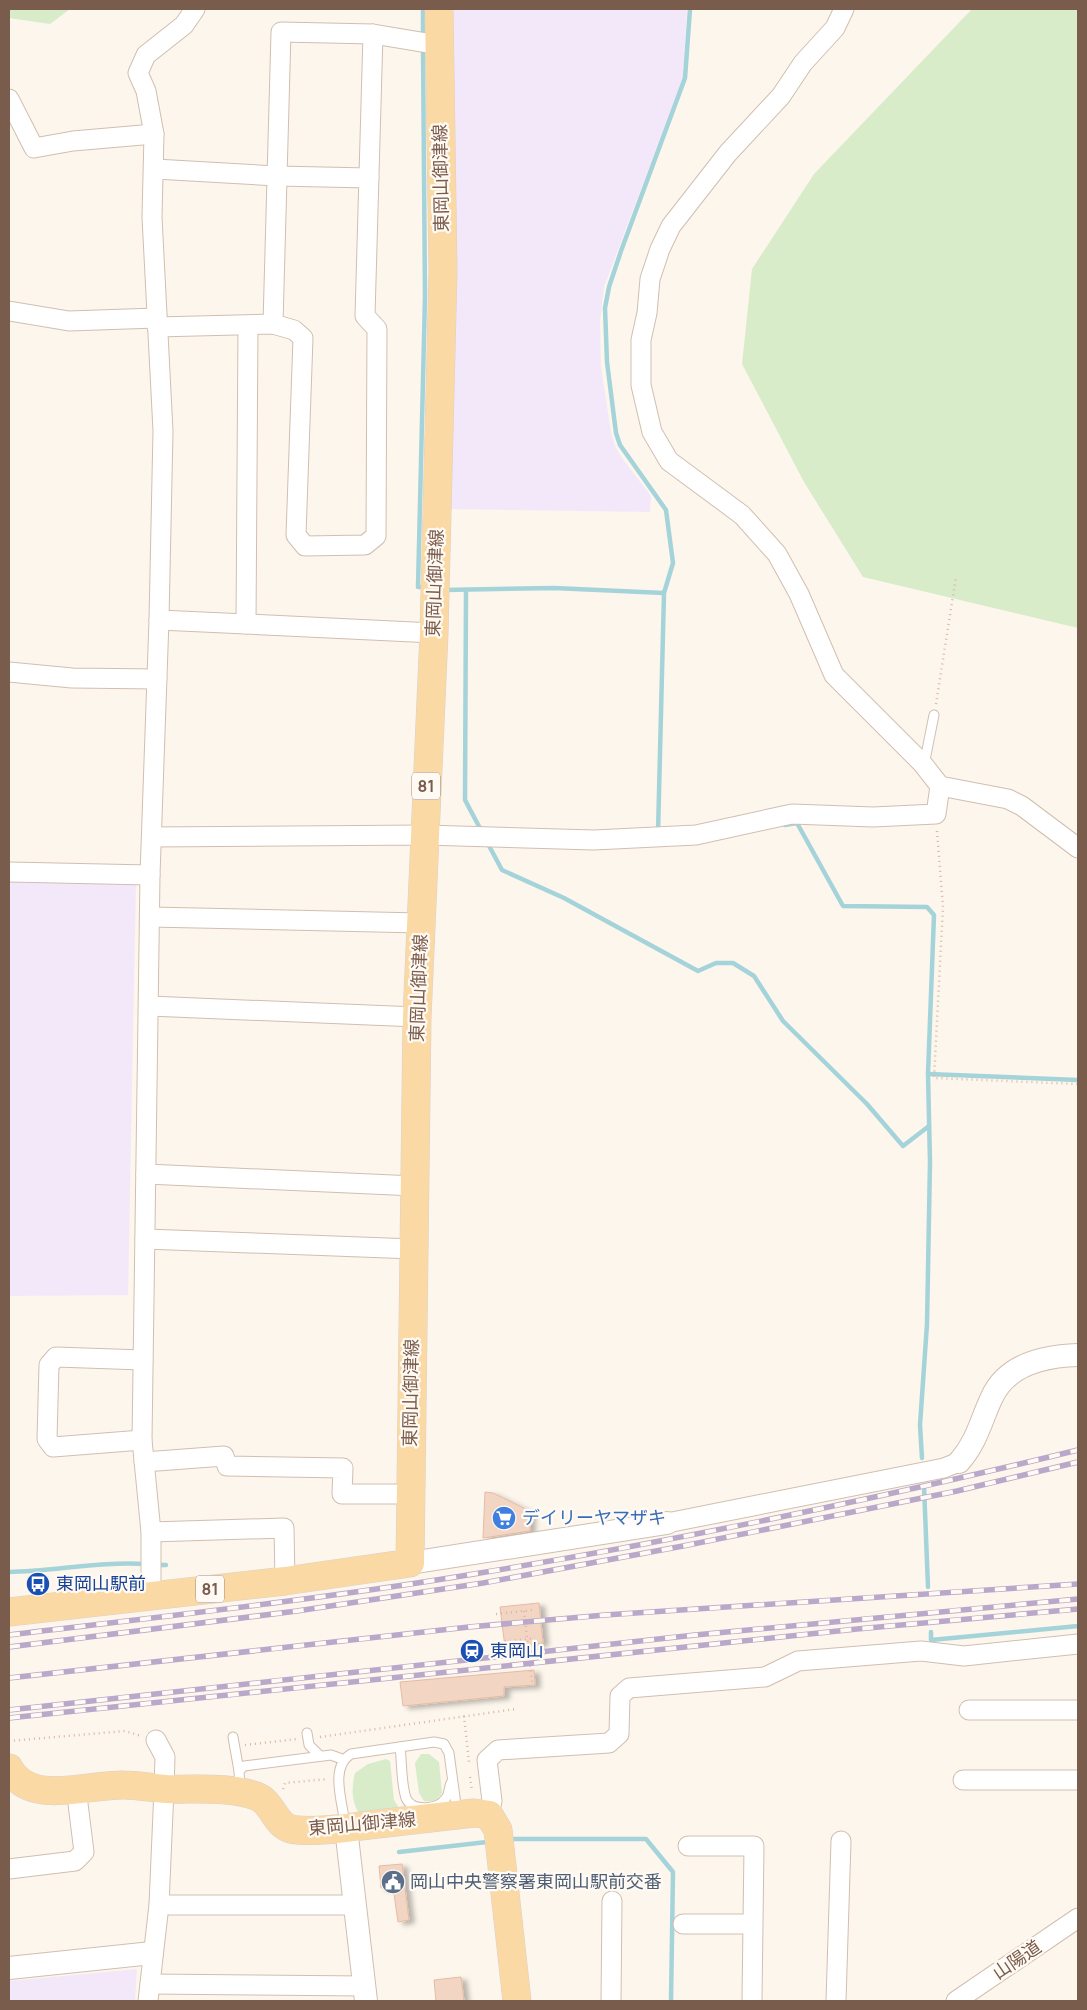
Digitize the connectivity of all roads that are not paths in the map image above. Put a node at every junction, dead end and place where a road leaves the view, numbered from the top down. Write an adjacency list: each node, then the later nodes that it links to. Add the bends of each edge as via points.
1 (195, 9): 7 (street, via 184,25 146,55 138,73 146,91)
2 (439, 9): 5 (main road, 東岡山御津線 / 81)
3 (844, 9): 21 (street, via 835,28 802,63 781,96 728,153 670,226 650,279 641,340 641,385 652,432 670,461 742,515 777,554 799,594 834,676)
4 (373, 34): 5 (street); 9 (street, via 281,32); 10 (street)
5 (428, 43): 17 (main road, 東岡山御津線 / 81, via 442,271)
6 (9, 99): 7 (street, via 34,148)
7 (154, 134): 8 (street)
8 (154, 169): 9 (street); 12 (street, via 152,217)
9 (277, 176): 10 (street); 13 (street)
10 (369, 178): 13 (street, via 365,316 377,329 376,536 365,545 305,546 296,535 303,338 294,330)
11 (9, 311): 12 (street, via 70,321)
12 (156, 322): 14 (street); 15 (street, via 163,431)
13 (273, 324): 14 (street)
14 (248, 325): 16 (street)
15 (159, 620): 16 (street); 19 (street)
16 (246, 624): 17 (street)
17 (434, 633): 23 (main road, 東岡山御津線 / 81)
18 (9, 672): 19 (street, via 72,678)
19 (157, 679): 24 (street)
20 (934, 715): 21 (lane)
21 (922, 763): 22 (street)
22 (940, 786): 23 (street, via 936,814 873,817 792,814 696,835 661,838 529,840); 25 (street, via 1008,799)
23 (424, 835): 24 (street); 29 (main road, 東岡山御津線 / 81)
24 (152, 837): 27 (street)
25 (1078, 848)
26 (9, 872): 27 (street)
27 (150, 875): 28 (street)
28 (150, 917): 29 (street); 30 (street)
29 (420, 923): 31 (main road, 東岡山御津線 / 81)
30 (149, 1006): 31 (street); 32 (street)
31 (417, 1017): 33 (main road, 東岡山御津線 / 81)
32 (146, 1174): 33 (street); 34 (street)
33 (415, 1186): 35 (main road, 東岡山御津線 / 81)
34 (145, 1239): 35 (street); 37 (street)
35 (414, 1250): 41 (main road, 東岡山御津線 / 81)
36 (1078, 1355): 40 (street, via 1044,1358 1009,1376 993,1394 980,1431)
37 (143, 1360): 38 (street); 38 (street, via 56,1357 48,1365 48,1439 53,1447)
38 (142, 1440): 39 (street)
39 (144, 1462): 41 (street, via 224,1456 227,1466 343,1468 342,1494); 43 (street)
40 (959, 1462): 42 (street, via 944,1468)
41 (409, 1494): 44 (main road, 東岡山御津線 / 81)
42 (667, 1523): 44 (street)
43 (151, 1532): 45 (street, via 284,1528); 46 (street)
44 (410, 1563): 45 (main road, 81)
45 (285, 1581): 46 (main road, 81)
46 (151, 1595): 47 (main road, 81)
47 (9, 1612)
48 (1078, 1644): 65 (street, via 964,1656 921,1651 798,1661 765,1677 629,1688 620,1696 620,1734 609,1743 498,1750 492,1755 487,1760 492,1801)
49 (969, 1710): 50 (street)
50 (1078, 1710)
51 (307, 1735): 55 (lane, via 309,1745)
52 (233, 1737): 61 (lane)
53 (156, 1740): 63 (street, via 165,1757)
54 (400, 1747): 56 (lane, via 351,1754); 58 (lane, via 434,1742 444,1744 449,1753); 58 (lane, via 406,1798 412,1805 418,1808 436,1806 446,1798)
55 (323, 1755): 56 (lane); 61 (lane, via 244,1766)
56 (342, 1759): 66 (lane, via 338,1770)
57 (9, 1768): 62 (main road, 東岡山御津線, via 15,1780 28,1787 45,1791)
58 (452, 1778): 64 (lane)
59 (964, 1780): 60 (street)
60 (1078, 1780)
61 (239, 1782): 63 (main road, 東岡山御津線); 66 (main road, 東岡山御津線, via 263,1799 279,1822 290,1829)
62 (76, 1788): 63 (main road, 東岡山御津線, via 124,1785); 69 (street, via 84,1852 76,1861)
63 (164, 1789): 71 (street)
64 (457, 1815): 65 (main road, 東岡山御津線); 66 (main road, 東岡山御津線)
65 (489, 1815): 80 (main road, via 498,1830)
66 (346, 1828): 72 (street)
67 (842, 1841): 83 (street)
68 (688, 1846): 75 (street, via 754,1846)
69 (9, 1869)
70 (612, 1900): 81 (street)
71 (159, 1905): 72 (street); 76 (street)
72 (355, 1905): 79 (street)
73 (1078, 1918): 84 (street, 山陽道)
74 (683, 1924): 75 (street)
75 (752, 1924): 82 (street)
76 (152, 1953): 77 (street); 78 (street)
77 (9, 1968)
78 (149, 1992): 79 (street)
79 (365, 1994)
80 (516, 2001)
81 (611, 2001)
82 (752, 2001)
83 (836, 2001)
84 (956, 2001)

